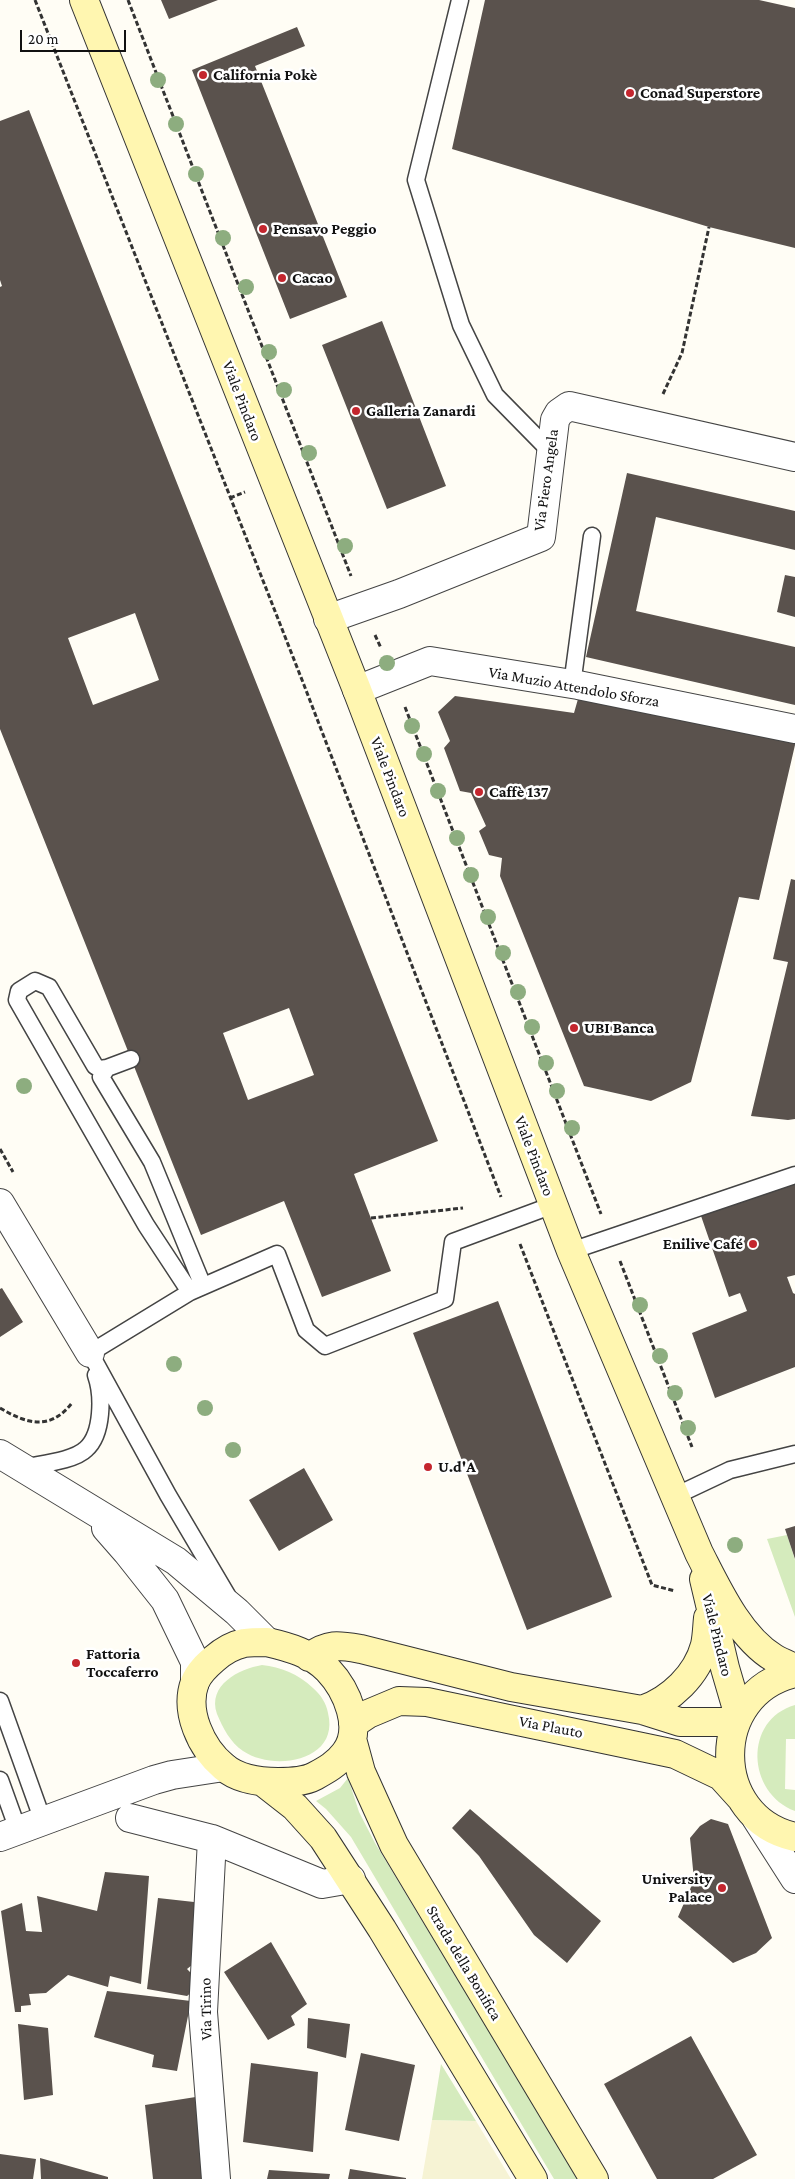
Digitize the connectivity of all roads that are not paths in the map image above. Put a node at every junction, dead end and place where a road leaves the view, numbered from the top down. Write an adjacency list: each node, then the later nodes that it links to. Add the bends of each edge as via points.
1 (84, 0): 6 (main road, Viale Pindaro)
2 (460, 0): 3 (lane, via 416,180 461,325 495,395)
3 (551, 452): 4 (street, Via Piero Angela, via 555,420 569,406); 6 (street, Via Piero Angela, via 541,537)
4 (795, 457)
5 (592, 536): 7 (lane)
6 (328, 619): 8 (main road, Viale Pindaro)
7 (572, 685): 8 (street, Via Muzio Attendolo Sforza, via 430,661); 9 (street, Via Muzio Attendolo Sforza)
8 (357, 690): 14 (main road, Viale Pindaro)
9 (795, 729)
10 (131, 1059): 11 (lane)
11 (107, 1068): 16 (lane, via 101,1077 152,1162); 16 (lane, via 94,1066 49,987 35,981 18,991 17,1000 146,1225)
12 (795, 1175): 15 (lane)
13 (0, 1202): 17 (street)
14 (553, 1205): 15 (main road, Viale Pindaro); 16 (lane, via 453,1242 445,1299 325,1346 306,1330 277,1254)
15 (571, 1251): 21 (main road, Viale Pindaro)
16 (196, 1289): 17 (lane)
17 (90, 1353): 20 (lane, via 100,1384 100,1416 87,1449 74,1456); 25 (lane)
18 (0, 1454): 20 (street)
19 (795, 1454): 21 (lane, via 730,1470)
20 (23, 1468): 22 (street)
21 (674, 1496): 23 (main road, Viale Pindaro)
22 (86, 1507): 25 (street, via 176,1561); 30 (street, via 165,1600 195,1662)
23 (699, 1553): 24 (main road, Viale Pindaro); 28 (main road, Viale Pindaro, via 745,1632 774,1658)
24 (710, 1605): 32 (main road, via 705,1646 696,1666 671,1695); 33 (main road, Viale Pindaro)
25 (237, 1612): 26 (street)
26 (267, 1642): 27 (main road, via 289,1647); 30 (main road, via 244,1643 222,1653 203,1668)
27 (310, 1657): 32 (main road, Via Plauto, via 322,1648 336,1645 511,1687); 34 (main road, via 328,1670 342,1688 351,1708)
28 (795, 1668)
29 (795, 1673): 33 (main road, via 775,1680 761,1690)
30 (195, 1682): 35 (main road, via 192,1701 195,1724 204,1744)
31 (0, 1701): 40 (lane)
32 (642, 1710): 33 (main road, Via Plauto, via 680,1722)
33 (738, 1719): 38 (main road, via 732,1735 730,1760 733,1779)
34 (353, 1732): 37 (main road, via 346,1752 312,1778); 38 (main road, Via Plauto, via 368,1714 399,1701 427,1702 675,1754 721,1776); 47 (main road, Strada della Bonifica, via 361,1772 394,1845)
35 (224, 1767): 37 (main road); 40 (street, via 172,1775)
36 (0, 1780): 40 (lane)
37 (264, 1782): 43 (main road, via 296,1807 323,1838)
38 (748, 1807): 41 (main road, Via Plauto, via 770,1828); 44 (street)
39 (130, 1818): 42 (street)
40 (14, 1821)
41 (795, 1838)
42 (212, 1839): 43 (street, via 322,1884); 45 (street, Via Tirino, via 203,2012)
43 (350, 1879): 46 (main road)
44 (795, 1880)
45 (216, 2179)
46 (533, 2179)
47 (594, 2179)

